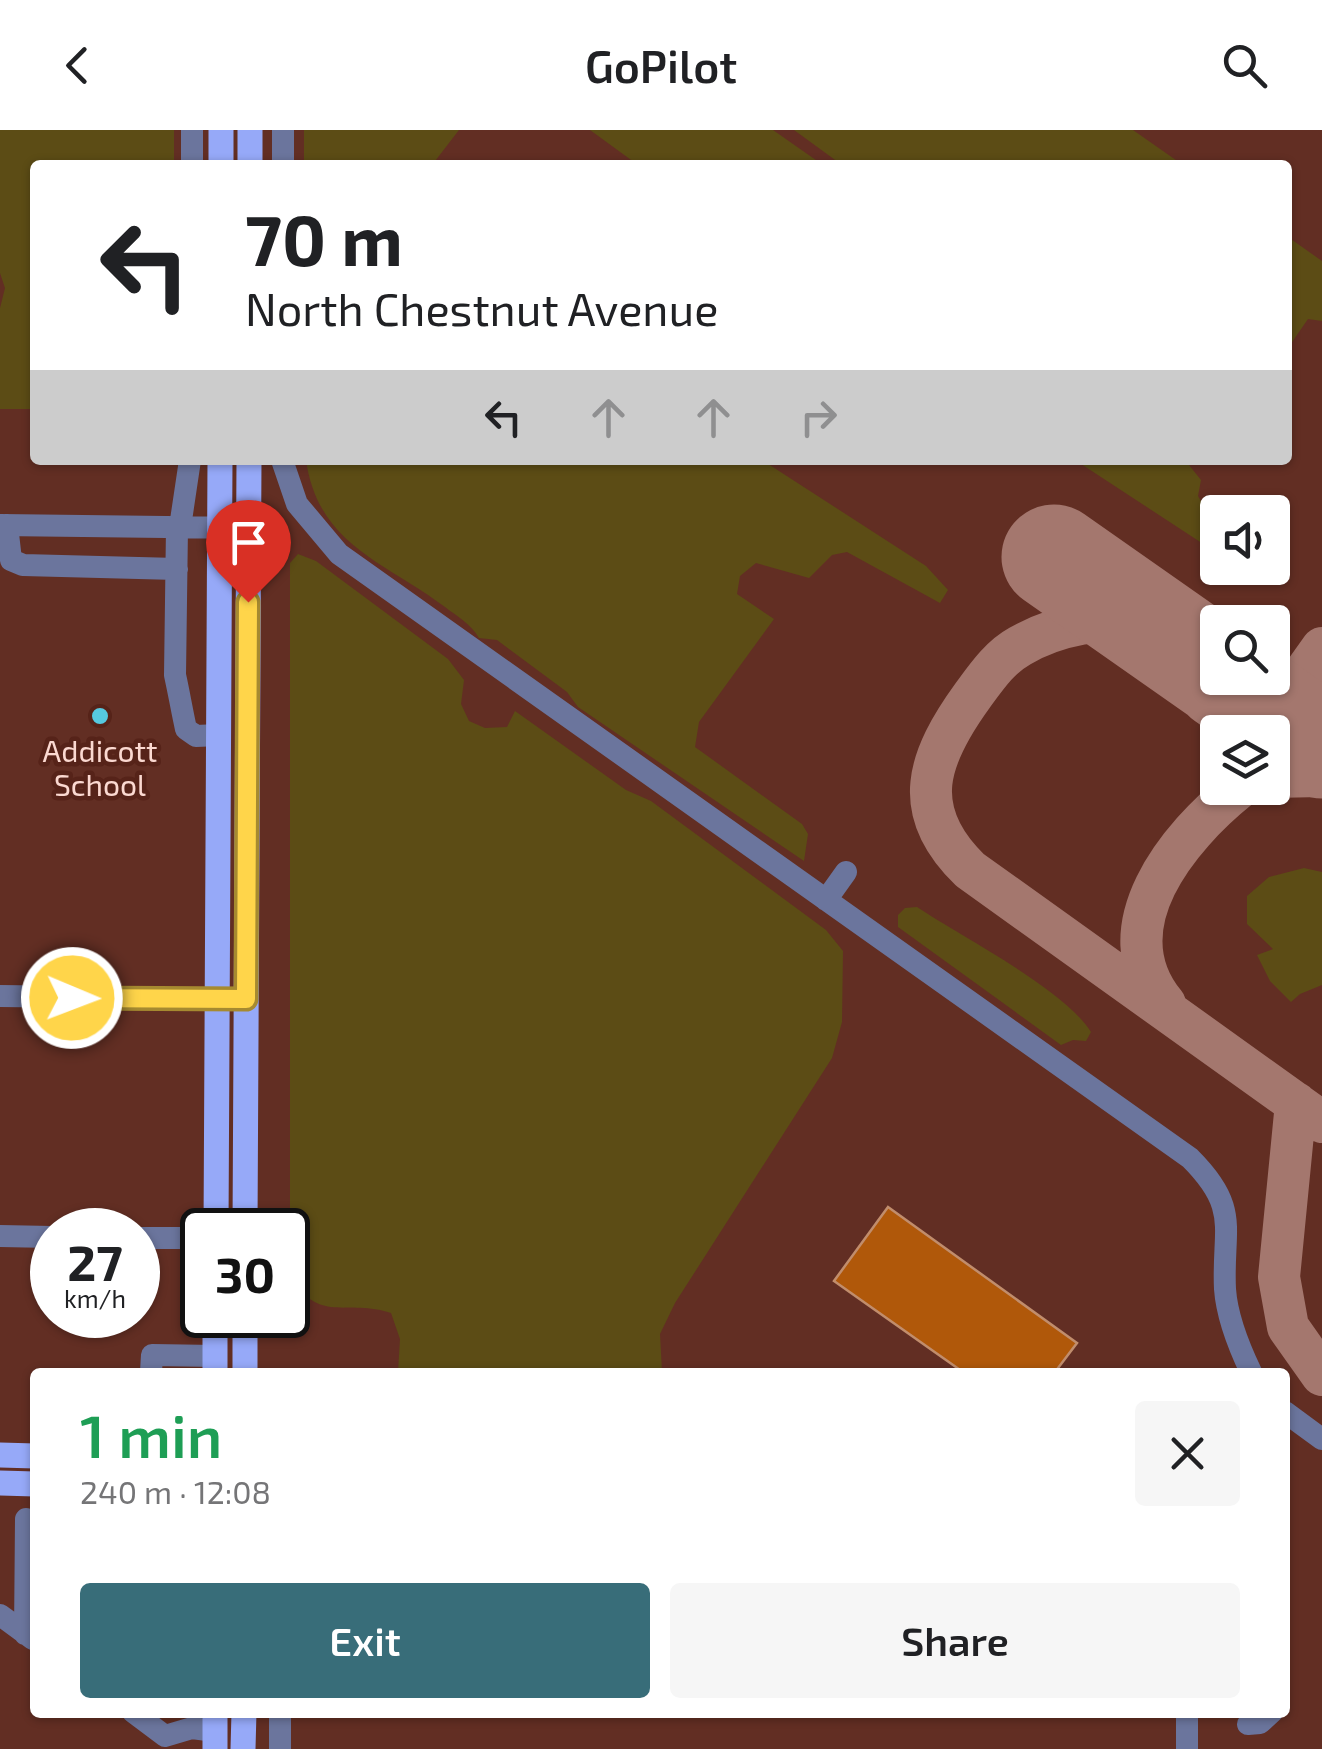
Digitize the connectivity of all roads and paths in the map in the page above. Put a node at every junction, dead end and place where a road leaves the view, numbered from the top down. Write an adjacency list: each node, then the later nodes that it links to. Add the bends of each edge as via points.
1 (192, 130): 5 (street)
2 (221, 130): 6 (main road)
3 (250, 130): 7 (main road)
4 (283, 130): 8 (street)
5 (192, 160)
6 (221, 160)
7 (250, 160)
8 (283, 160)
9 (189, 465): 14 (street)
10 (220, 465): 15 (main road)
11 (249, 465): 16 (main road)
12 (284, 465): 20 (street, via 296,504 340,554)
13 (3, 525): 14 (street); 17 (street, via 10,560 23,565)
14 (178, 527): 15 (street); 17 (street)
15 (220, 528): 16 (street); 18 (main road)
16 (249, 528): 22 (main road)
17 (177, 569): 18 (street, via 176,675 186,729 196,736)
18 (218, 735): 23 (main road)
19 (846, 872): 20 (street)
20 (826, 900): 33 (street, via 1208,1177 1224,1205 1226,1290)
21 (0, 996): 23 (street)
22 (246, 999): 23 (street); 25 (main road)
23 (217, 1000): 24 (main road)
24 (216, 1208)
25 (246, 1208)
26 (0, 1236): 27 (street)
27 (30, 1237)
28 (216, 1338): 30 (main road)
29 (245, 1338): 32 (main road)
30 (216, 1364): 31 (street, via 152,1355)
31 (152, 1368)
32 (245, 1368)
33 (1249, 1368)
34 (1290, 1416): 35 (street)
35 (1322, 1440)
36 (0, 1456): 37 (main road)
37 (30, 1456)
38 (0, 1483): 39 (main road)
39 (30, 1484)
40 (26, 1520): 42 (street)
41 (0, 1615): 42 (street)
42 (30, 1637)
43 (244, 1718): 50 (main road)
44 (280, 1718): 51 (street)
45 (1187, 1718): 52 (street)
46 (1265, 1718): 48 (street)
47 (165, 1724): 49 (street)
48 (1248, 1724)
49 (219, 1735)
50 (243, 1749)
51 (280, 1749)
52 (1187, 1749)

